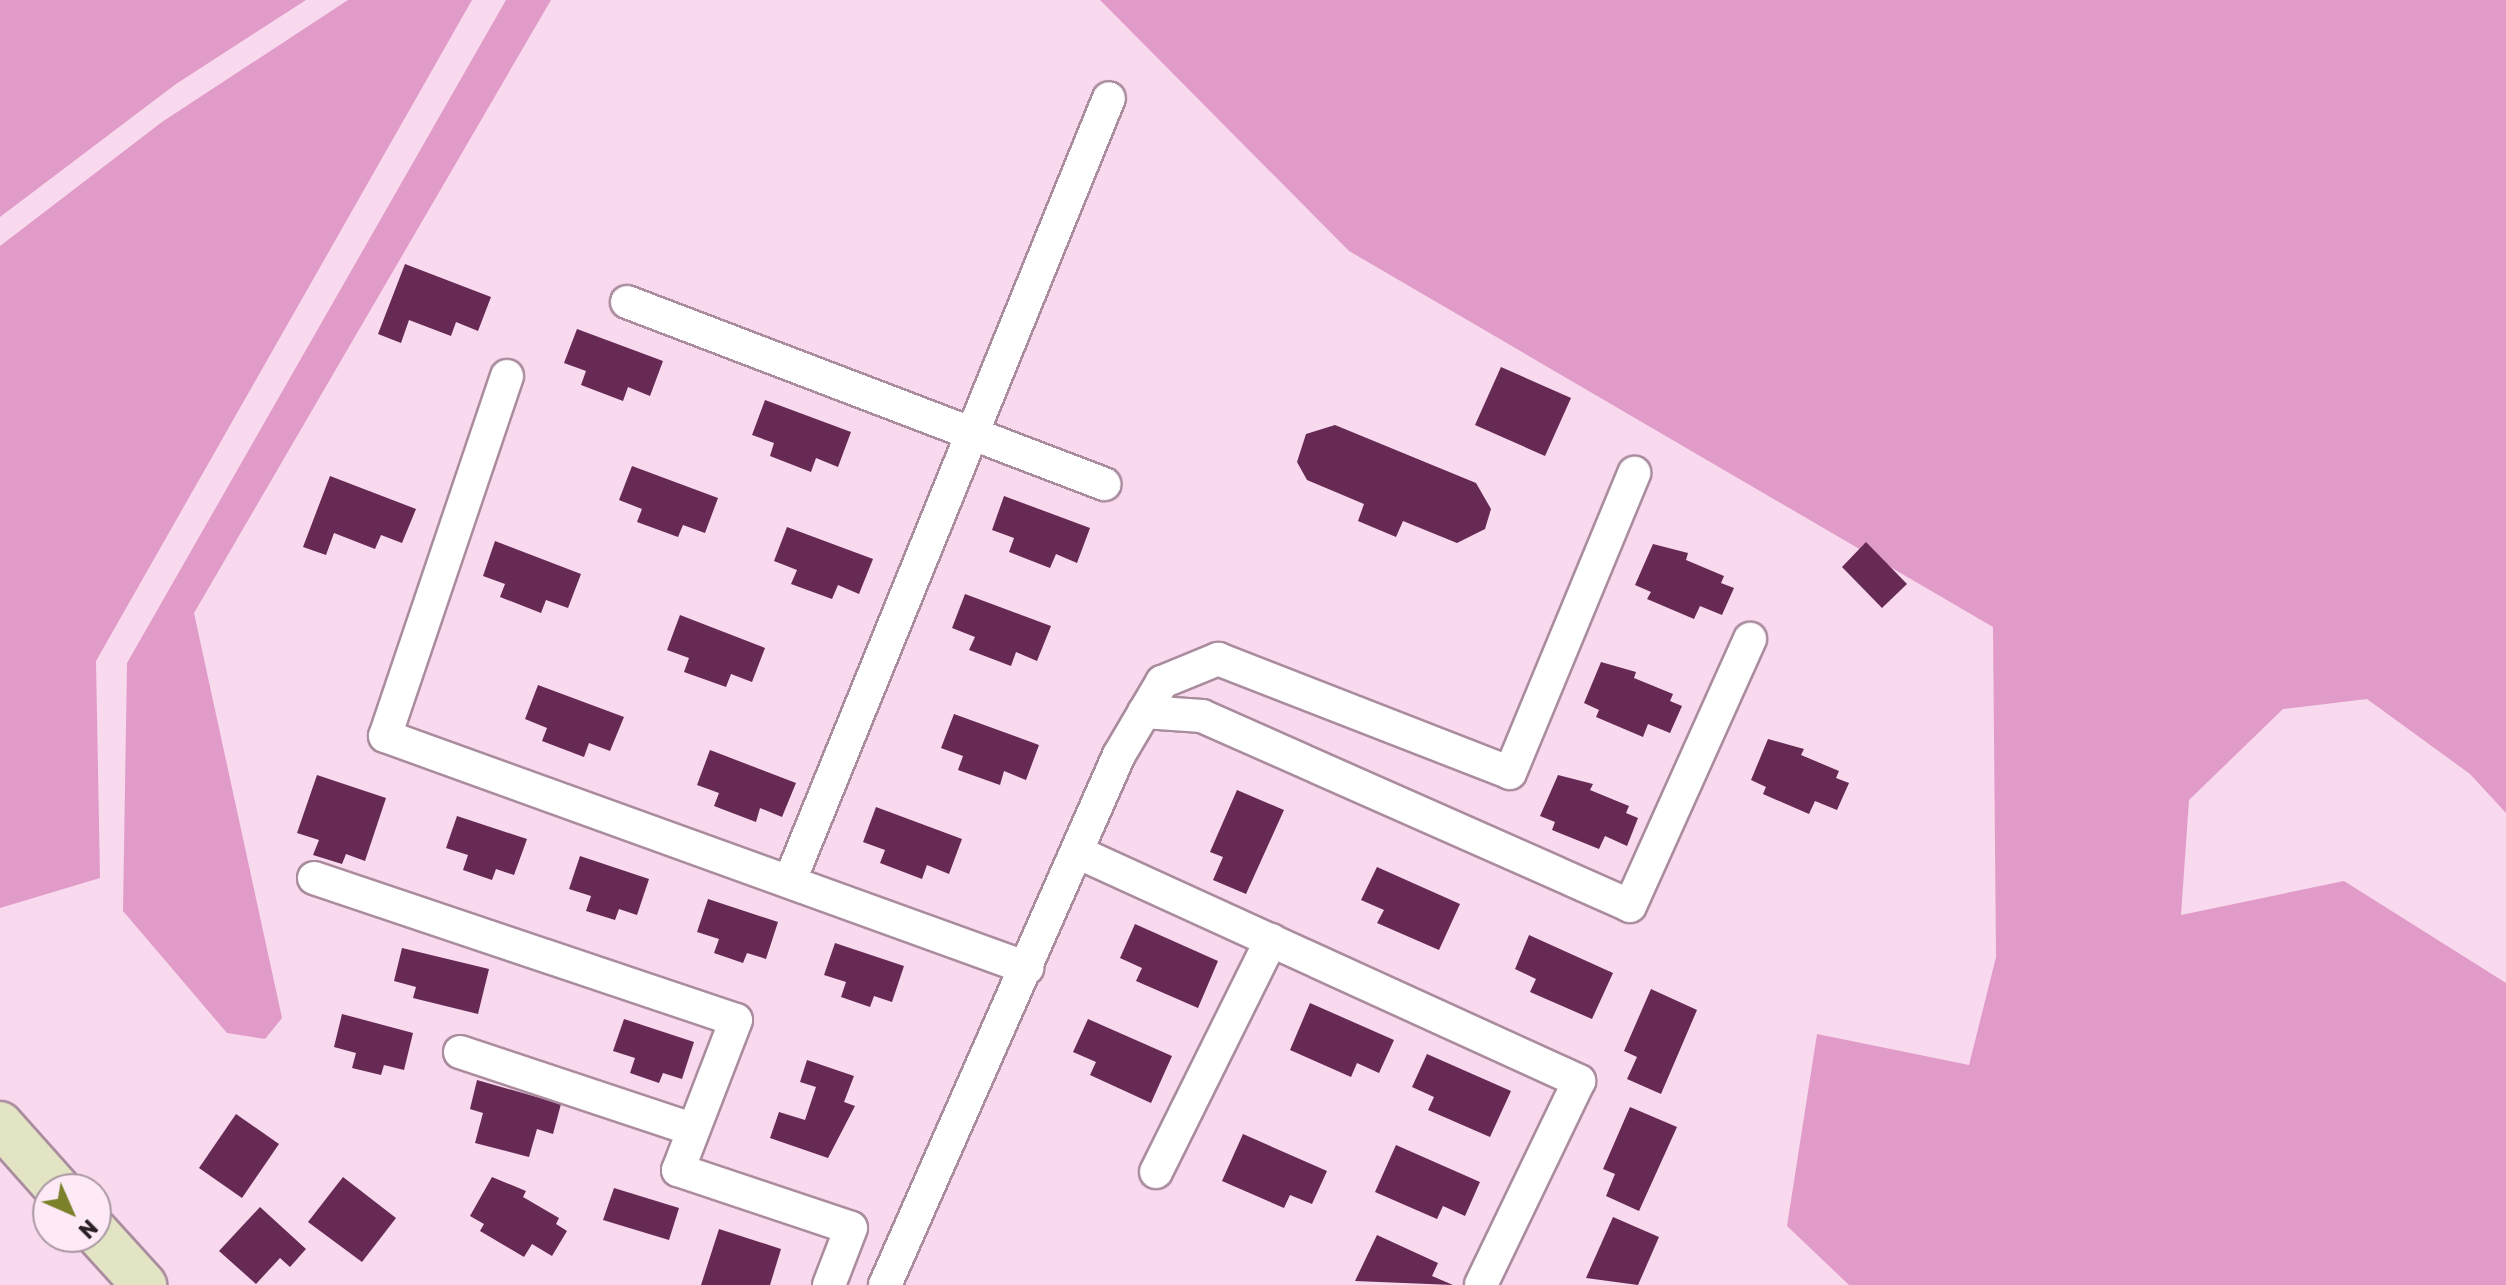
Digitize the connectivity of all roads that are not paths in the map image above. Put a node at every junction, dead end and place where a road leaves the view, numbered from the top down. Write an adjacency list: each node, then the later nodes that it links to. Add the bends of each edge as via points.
1 (1109, 98): 4 (street)
2 (627, 302): 4 (street)
3 (507, 376): 11 (street, via 385,736)
4 (972, 433): 6 (street); 11 (street)
5 (1634, 473): 8 (street, via 1510,773 1218,659 1162,682)
6 (1104, 484)
7 (1750, 639): 8 (street, via 1630,906 1202,716)
8 (1144, 712): 9 (street)
9 (1077, 852): 12 (street); 13 (street)
10 (314, 878): 16 (street, via 736,1020)
11 (791, 878): 13 (street)
12 (1271, 940): 17 (street); 23 (street, via 1579,1081)
13 (1027, 968): 22 (street)
14 (460, 1052): 16 (street)
15 (0, 1124): 18 (street)
16 (692, 1129): 21 (street, via 678,1170 851,1228)
17 (1156, 1172)
18 (44, 1173)
19 (112, 1250): 20 (street)
20 (144, 1285)
21 (829, 1285)
22 (885, 1285)
23 (1481, 1285)

